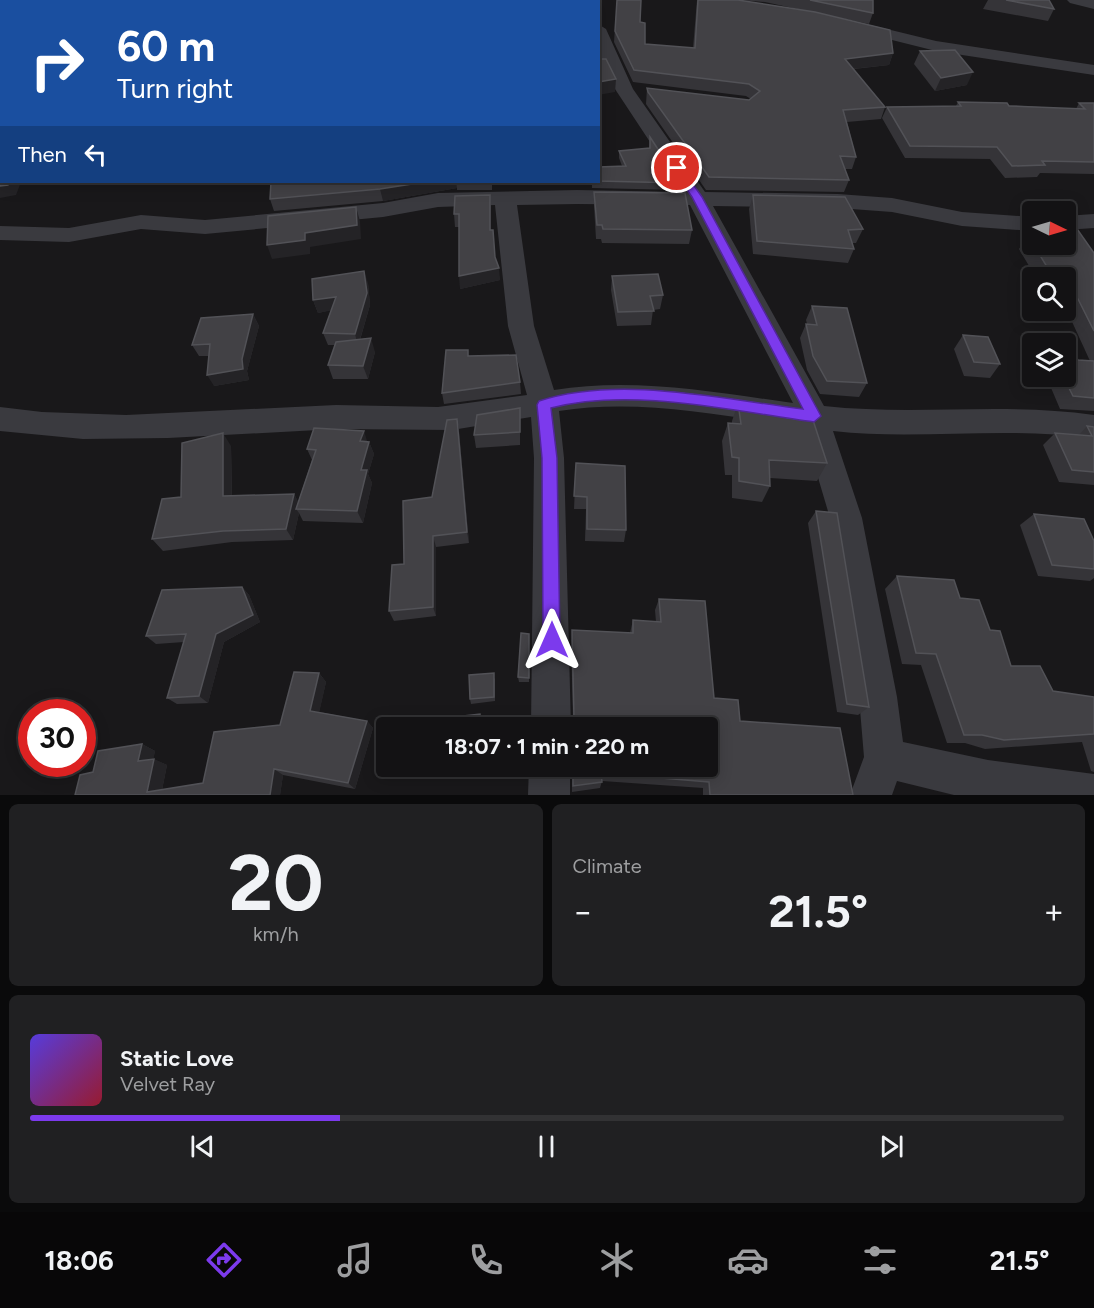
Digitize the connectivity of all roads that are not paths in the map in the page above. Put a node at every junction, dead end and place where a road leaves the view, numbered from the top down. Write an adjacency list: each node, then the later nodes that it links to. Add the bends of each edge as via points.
1 (1075, 0): 2 (street)
2 (1094, 4)
3 (835, 21): 5 (street, via 936,46)
4 (600, 34): 6 (street)
5 (1094, 70)
6 (624, 89): 7 (street); 8 (street)
7 (646, 91)
8 (697, 197): 9 (street); 12 (street, via 892,205 962,219); 15 (street)
9 (505, 198): 13 (street, via 438,200 382,210 205,227 141,222 69,235); 14 (street, via 521,326)
10 (1094, 221): 11 (street)
11 (1076, 222)
12 (1022, 223)
13 (0, 233)
14 (544, 405): 15 (street, via 570,398 660,397); 16 (street, via 449,419 340,417 109,426); 18 (street, via 550,469)
15 (814, 416): 17 (street, via 901,422 1018,419); 19 (street, via 846,518 864,608)
16 (0, 418)
17 (1094, 427)
18 (551, 717)
19 (884, 757): 22 (street); 23 (street, via 924,770 979,780)
20 (550, 777): 21 (street)
21 (549, 795)
22 (871, 795)
23 (1094, 795)

